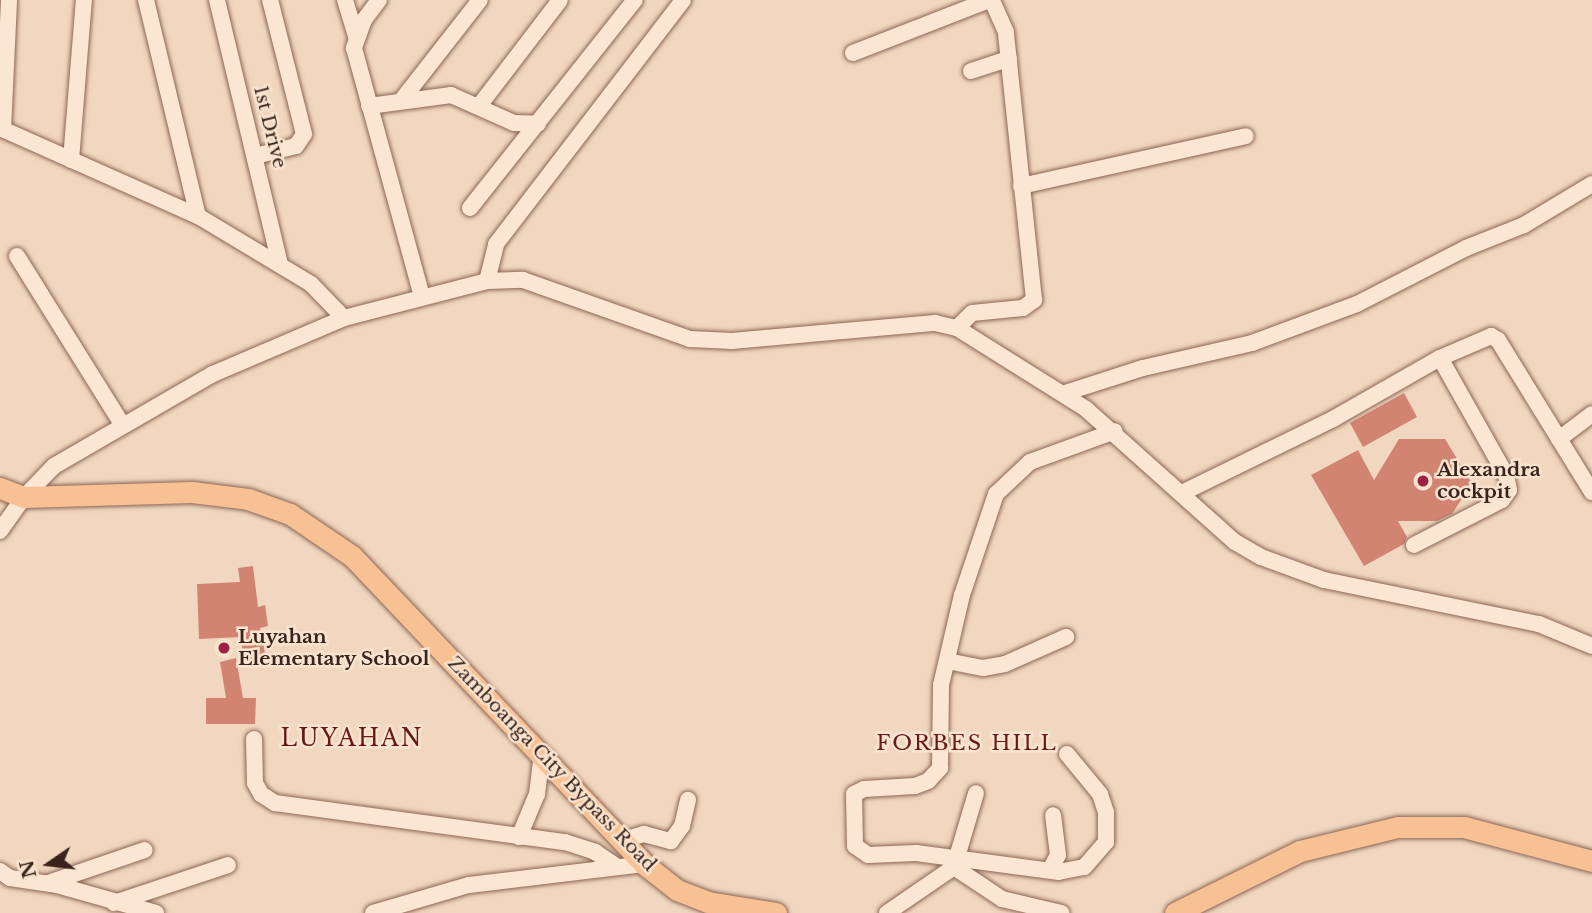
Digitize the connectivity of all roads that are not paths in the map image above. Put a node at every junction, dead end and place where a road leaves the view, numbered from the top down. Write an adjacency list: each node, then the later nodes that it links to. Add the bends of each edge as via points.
1 (9, 0): 21 (street)
2 (84, 0): 24 (street)
3 (146, 0): 28 (street)
4 (217, 0): 23 (street, 1st Drive)
5 (270, 0): 23 (street, via 304,134 296,146)
6 (345, 0): 13 (street)
7 (379, 0): 13 (street)
8 (480, 0): 17 (street)
9 (560, 0): 19 (street)
10 (635, 0): 20 (street)
11 (683, 0): 31 (street, via 502,236)
12 (990, 0): 14 (street); 15 (street, via 1006,32)
13 (356, 37): 18 (street, via 354,48)
14 (853, 53)
15 (1009, 58): 16 (street); 26 (street)
16 (971, 71)
17 (401, 101): 18 (street); 19 (street, via 451,95)
18 (369, 106): 32 (street)
19 (479, 106): 20 (street, via 514,123)
20 (538, 124): 27 (street)
21 (1, 128): 24 (street)
22 (1246, 136): 26 (street)
23 (255, 156): 30 (street, 1st Drive)
24 (71, 160): 28 (street)
25 (1592, 184): 36 (street, via 1524,225 1357,304 1252,343 1143,368)
26 (1021, 186): 34 (street, via 1033,303 1023,309 972,313)
27 (470, 208)
28 (198, 216): 30 (street)
29 (17, 256): 38 (street)
30 (280, 264): 33 (street, via 311,284)
31 (487, 281): 32 (street); 34 (street, via 523,280 690,339 732,341 935,323)
32 (422, 297): 33 (street)
33 (344, 318): 38 (street, via 213,374)
34 (957, 328): 36 (street)
35 (1440, 358): 40 (street, via 1477,340 1491,336 1498,340); 42 (street, via 1333,419); 46 (street, via 1506,475 1508,489 1502,500)
36 (1065, 393): 39 (street)
37 (1592, 414): 40 (street)
38 (122, 424): 44 (street, via 54,466)
39 (1115, 431): 42 (street); 49 (street, via 1030,462 996,494 980,531)
40 (1559, 439): 43 (street)
41 (0, 488): 44 (main road, Zamboanga City Bypass Road)
42 (1184, 492): 48 (street, via 1236,542 1290,569 1402,598 1539,624)
43 (1592, 492)
44 (24, 497): 45 (street); 52 (main road, Zamboanga City Bypass Road, via 192,492 248,499 290,514 352,556)
45 (0, 531)
46 (1414, 545)
47 (1066, 637): 49 (street, via 1005,664 983,668)
48 (1592, 646)
49 (947, 661): 60 (street, via 939,723 940,768 928,781 915,786 857,791 854,839 858,850 868,855)
50 (254, 739): 56 (street, via 255,783 261,794 275,803)
51 (1067, 754): 64 (street, via 1100,794 1109,829 1101,852 1084,867)
52 (542, 755): 56 (street, via 537,794); 57 (main road, Zamboanga City Bypass Road)
53 (976, 793): 60 (street)
54 (688, 800): 57 (street, via 682,827 671,841 640,834)
55 (1053, 815): 64 (street, via 1058,855)
56 (519, 837): 63 (street, via 565,842 595,852)
57 (624, 839): 61 (main road, Zamboanga City Bypass Road)
58 (145, 850): 66 (street)
59 (1592, 860): 73 (main road, via 1474,828 1398,827 1300,852)
60 (954, 862): 64 (street); 71 (street); 72 (street, via 1002,899)
61 (644, 864): 63 (street); 70 (main road, Zamboanga City Bypass Road, via 677,890 708,902)
62 (228, 865): 67 (street)
63 (616, 866): 69 (street, via 469,885)
64 (1050, 870)
65 (3, 878): 66 (street)
66 (46, 883): 67 (street)
67 (114, 903): 68 (street)
68 (156, 913)
69 (373, 913)
70 (776, 913)
71 (887, 913)
72 (1061, 913)
73 (1175, 913)

